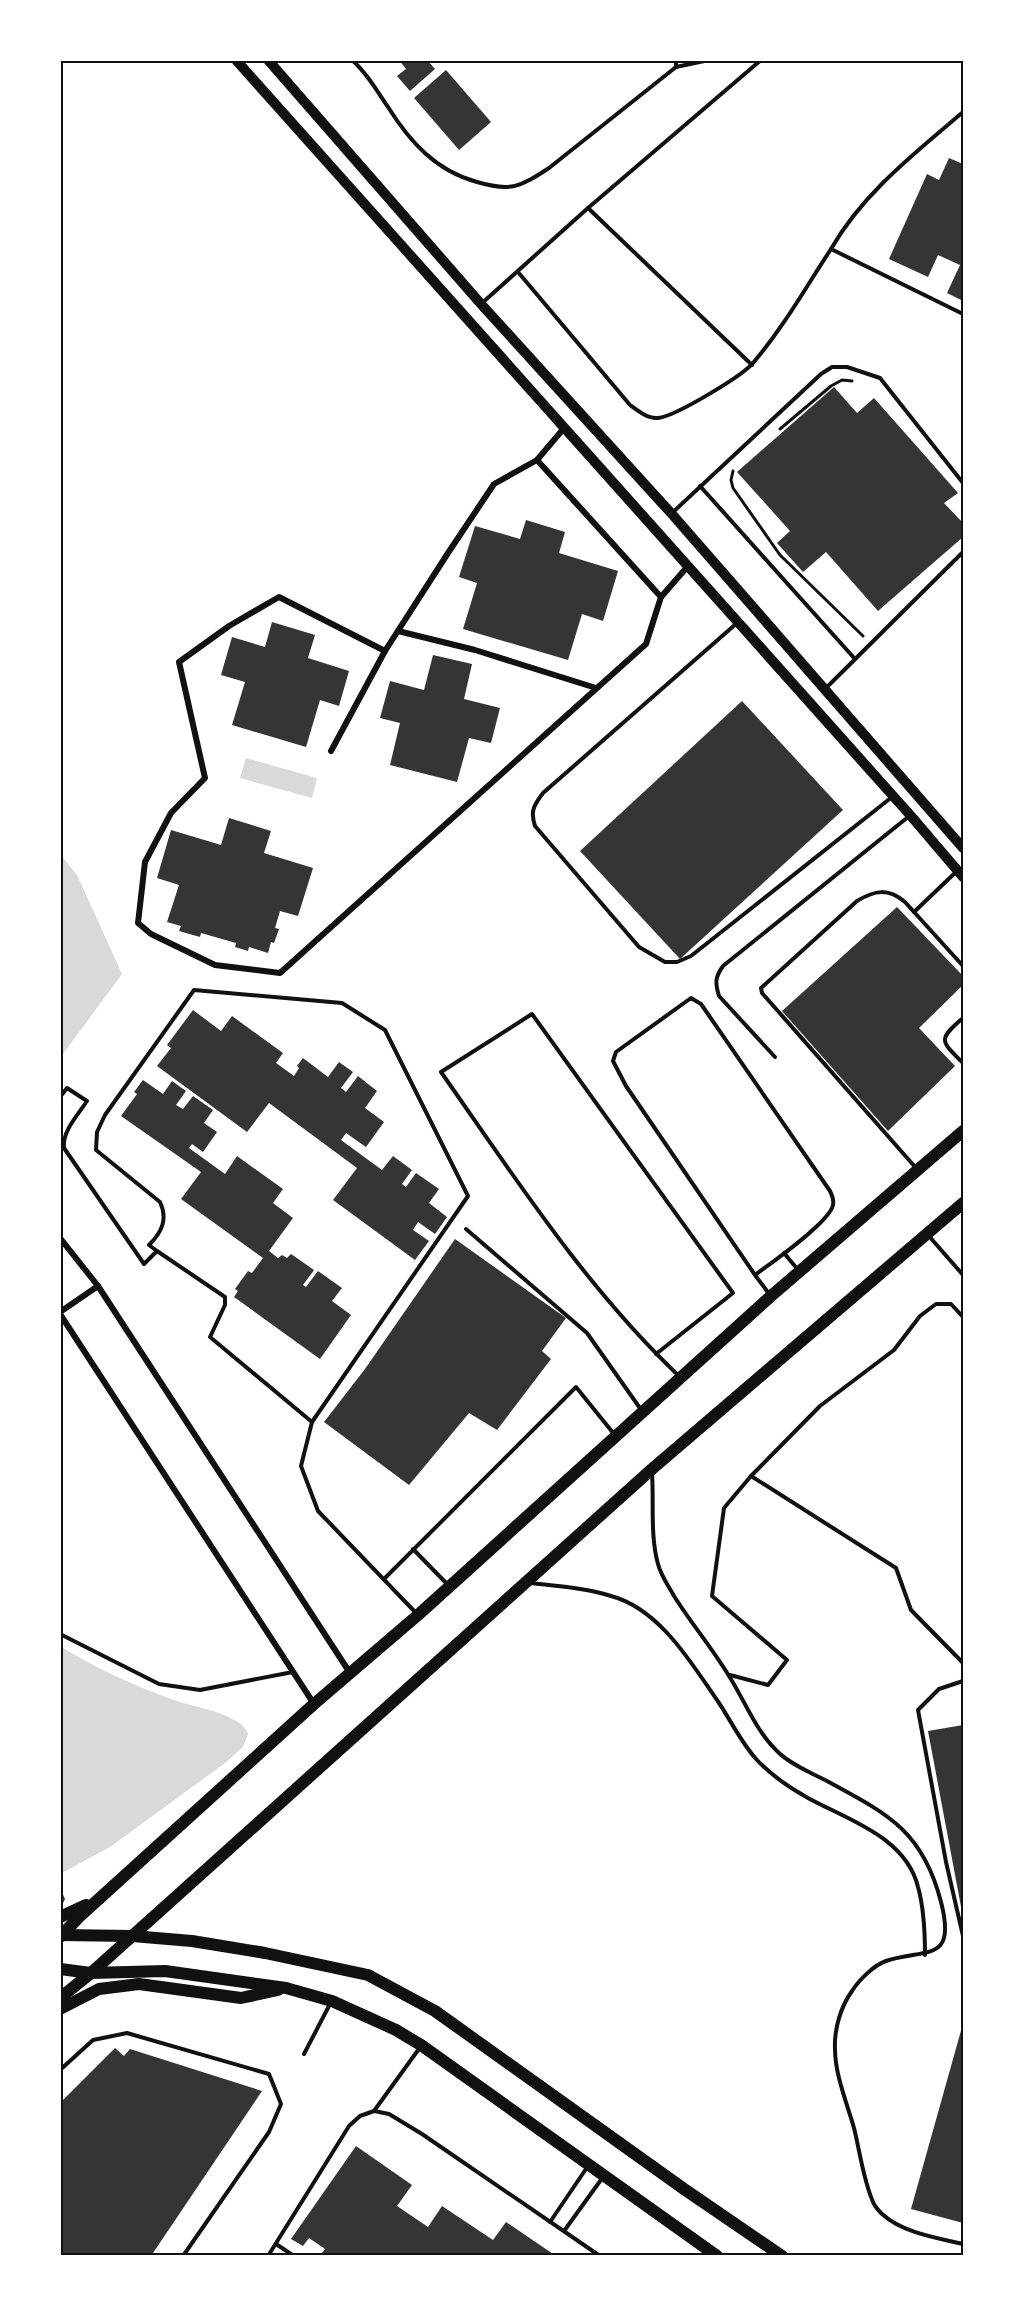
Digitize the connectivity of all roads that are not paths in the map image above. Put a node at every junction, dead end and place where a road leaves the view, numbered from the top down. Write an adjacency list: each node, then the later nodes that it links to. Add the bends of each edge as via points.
1 (236, 60): 15 (street)
2 (268, 60): 12 (street)
3 (352, 60): 7 (lane, via 370,79 415,145 430,159 458,177 507,188 528,182 549,168)
4 (676, 60): 7 (lane)
5 (709, 60): 7 (lane)
6 (761, 60): 9 (lane)
7 (676, 67)
8 (963, 112): 10 (lane, via 890,175 846,223)
9 (588, 208): 11 (lane); 14 (lane)
10 (831, 249): 13 (lane); 14 (lane)
11 (518, 272): 12 (lane); 14 (lane, via 630,405 642,414 658,418 696,403)
12 (481, 304): 19 (street)
13 (963, 314)
14 (752, 365)
15 (565, 427): 16 (street); 21 (street)
16 (537, 460): 22 (street); 24 (street, via 494,484)
17 (963, 483): 18 (lane, via 880,378 847,367 821,374)
18 (700, 486): 19 (lane); 26 (lane)
19 (671, 513): 28 (street)
20 (963, 552): 26 (lane)
21 (688, 566): 22 (street); 23 (street)
22 (661, 597): 27 (street, via 646,644)
23 (738, 623): 30 (street); 30 (lane, via 543,793 531,814 535,826 639,947 665,962 692,956)
24 (398, 631): 25 (street); 27 (street, via 475,650)
25 (385, 651): 27 (street, via 279,597 178,662 205,778 171,813 145,862 138,923 214,965 280,973); 29 (street)
26 (855, 659): 28 (lane)
27 (596, 688)
28 (825, 689): 32 (street)
29 (331, 751)
30 (892, 797): 31 (street)
31 (911, 816): 33 (street); 39 (lane, via 723,966 717,975 719,996)
32 (963, 848)
33 (960, 874): 34 (lane)
34 (914, 912): 36 (lane); 44 (lane, via 895,894 867,894 761,988)
35 (963, 955): 36 (lane)
36 (958, 960): 37 (lane)
37 (963, 966)
38 (963, 1018): 40 (lane, via 944,1038 946,1046)
39 (776, 1057)
40 (963, 1063)
41 (60, 1097): 43 (lane, via 67,1088 87,1101 68,1130)
42 (963, 1131): 44 (main road)
43 (62, 1149): 49 (lane, via 144,1264)
44 (918, 1171): 51 (main road)
45 (963, 1203): 47 (main road)
46 (466, 1229): 60 (lane, via 587,1333)
47 (927, 1233): 53 (lane); 63 (main road)
48 (60, 1238): 54 (street)
49 (157, 1251): 61 (lane, via 225,1297 210,1337); 61 (lane, via 149,1245 163,1227 165,1213 160,1202 96,1150 97,1132 194,990 342,1003 385,1030 468,1196)
50 (784, 1253): 51 (lane); 52 (lane); 52 (lane, via 829,1214 833,1205 831,1191 701,1004 691,998 616,1052 613,1061)
51 (799, 1272): 55 (main road)
52 (755, 1275): 55 (lane)
53 (963, 1275)
54 (98, 1286): 56 (street); 73 (street)
55 (771, 1296): 59 (main road)
56 (60, 1313): 72 (street)
57 (963, 1317): 64 (lane, via 951,1304 936,1304 920,1316 894,1350 820,1406)
58 (657, 1354): 58 (lane, via 552,1227 441,1072 532,1014 733,1293); 59 (lane)
59 (682, 1379): 60 (main road)
60 (643, 1413): 62 (main road)
61 (312, 1422): 66 (lane, via 301,1466 318,1511)
62 (616, 1437): 65 (lane, via 576,1387); 68 (main road)
63 (652, 1469): 67 (main road); 74 (lane, via 656,1553 661,1575)
64 (751, 1476): 71 (lane, via 896,1568 911,1610); 74 (lane, via 724,1508 712,1596 787,1660 768,1684)
65 (413, 1549): 66 (lane); 68 (lane)
66 (384, 1578): 69 (lane)
67 (527, 1582): 80 (main road); 82 (lane, via 613,1596 637,1607 666,1631 756,1759 807,1797 891,1844 907,1862 918,1885)
68 (450, 1587): 69 (main road)
69 (418, 1616): 73 (main road)
70 (60, 1634): 72 (lane, via 159,1684 200,1690)
71 (963, 1663)
72 (293, 1672): 76 (street)
73 (350, 1674): 76 (main road)
74 (729, 1675): 82 (lane, via 762,1733 779,1753 891,1818 916,1842 935,1879 946,1921 944,1939)
75 (963, 1682): 81 (lane, via 939,1689 918,1710)
76 (314, 1704): 77 (main road)
77 (98, 1899): 78 (main road); 79 (main road)
78 (60, 1917)
79 (60, 1936): 80 (main road)
80 (132, 1936): 84 (main road); 104 (main road, via 265,1953 368,1975 435,2011)
81 (963, 1936)
82 (925, 1954): 98 (lane, via 884,1961 866,1974 851,1991 838,2019 834,2049 875,2206 897,2224)
83 (60, 1970): 84 (main road)
84 (92, 1974): 85 (main road, via 165,1971); 86 (main road)
85 (285, 1988): 87 (main road); 88 (main road, via 241,1998 139,1984 99,1989)
86 (60, 1998)
87 (332, 2001): 89 (main road); 90 (lane)
88 (60, 2009)
89 (422, 2045): 92 (lane); 93 (main road)
90 (304, 2054)
91 (60, 2070): 99 (lane, via 93,2040 127,2033 269,2074 281,2104 269,2132)
92 (374, 2111): 95 (lane, via 389,2114 422,2134); 97 (lane, via 360,2116 349,2127)
93 (588, 2166): 94 (main road); 95 (lane)
94 (603, 2176): 96 (lane); 103 (main road)
95 (550, 2222): 96 (lane)
96 (564, 2231): 102 (lane)
97 (276, 2244): 100 (lane); 101 (lane)
98 (963, 2244)
99 (183, 2256)
100 (268, 2256)
101 (294, 2256)
102 (600, 2256)
103 (717, 2256)
104 (782, 2256)

